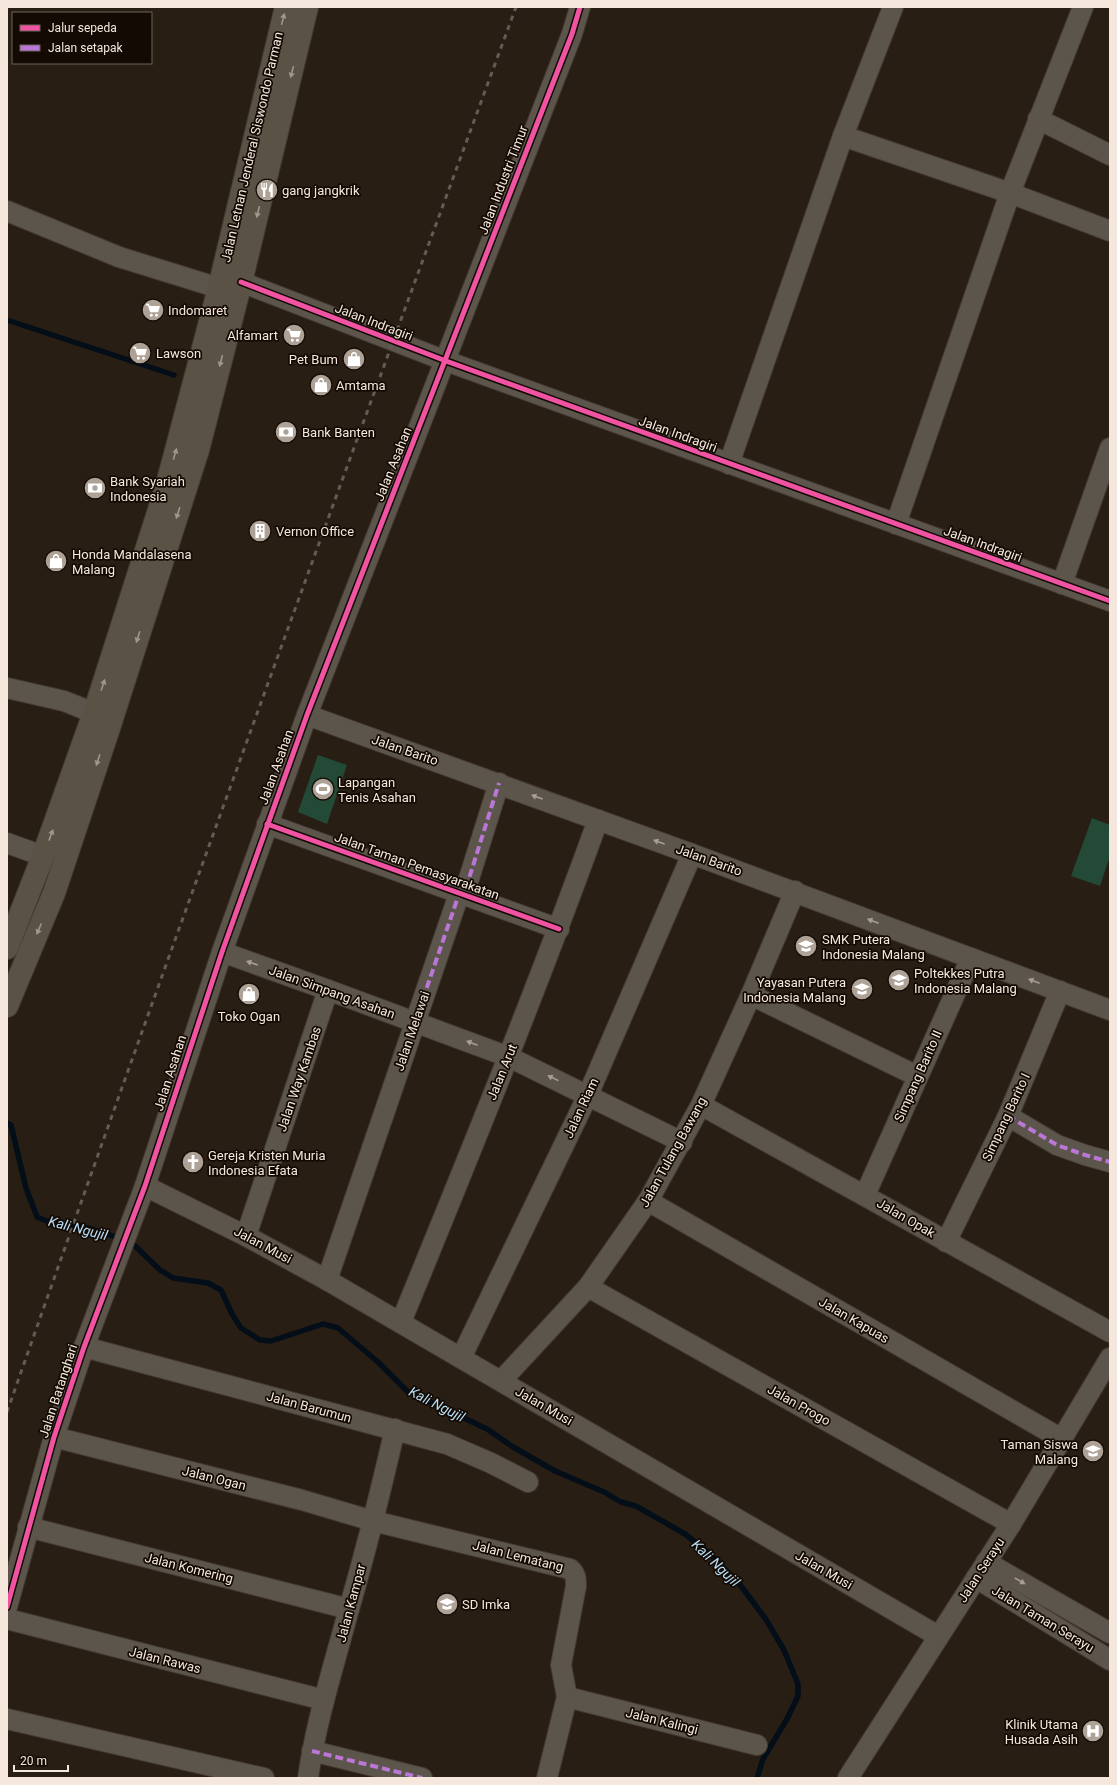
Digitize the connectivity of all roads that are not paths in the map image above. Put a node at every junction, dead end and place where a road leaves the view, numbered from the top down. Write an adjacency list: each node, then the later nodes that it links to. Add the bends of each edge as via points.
1 (286, 7): 13 (main road, Jalan Letnan Jenderal Siswondo Parman, one-way to 1)
2 (307, 7): 12 (main road, Jalan Letnan Jenderal Siswondo Parman, one-way to 12)
3 (580, 7): 14 (street, Jalan Industri Timur, via 572,34)
4 (893, 7): 7 (street)
5 (1083, 7): 6 (street)
6 (1038, 119): 8 (street); 9 (street)
7 (843, 136): 9 (street); 16 (street)
8 (1110, 155)
9 (1010, 193): 11 (street); 17 (street)
10 (7, 211): 13 (street, via 119,257)
11 (1110, 231)
12 (241, 282): 14 (street, Jalan Indragiri); 31 (main road, Jalan Letnan Jenderal Siswondo Parman, one-way to 31, via 198,450)
13 (219, 288): 21 (main road, Jalan Letnan Jenderal Siswondo Parman, one-way to 13, via 166,488)
14 (446, 361): 16 (street, Jalan Indragiri); 22 (street, Jalan Asahan)
15 (1110, 448): 18 (street)
16 (729, 464): 17 (street, Jalan Indragiri)
17 (896, 524): 18 (street, Jalan Indragiri)
18 (1062, 584): 19 (street, Jalan Indragiri)
19 (1110, 601)
20 (7, 688): 21 (street, via 64,701)
21 (94, 713): 28 (main road, Jalan Letnan Jenderal Siswondo Parman, one-way to 21)
22 (307, 715): 23 (street, Jalan Barito); 25 (street, Jalan Asahan)
23 (499, 783): 24 (street, Jalan Barito, one-way to 23); 32 (street, Jalan Melawai, via 466,888)
24 (598, 820): 27 (street, Jalan Barito, one-way to 24); 33 (street, Jalan Arut)
25 (267, 824): 32 (street, Jalan Taman Pemasyarakatan); 35 (street, Jalan Asahan)
26 (7, 843): 28 (street)
27 (692, 854): 30 (street, Jalan Barito); 45 (street, Jalan Riam)
28 (43, 856): 29 (main road, Jalan Letnan Jenderal Siswondo Parman)
29 (33, 884): 31 (main road); 34 (main road, Jalan Letnan Jenderal Siswondo Parman)
30 (794, 892): 36 (street, Jalan Barito, one-way to 30); 39 (street, Jalan Tulang Bawang)
31 (54, 893): 40 (main road, Jalan Letnan Jenderal Siswondo Parman, one-way to 40)
32 (462, 893): 33 (street, Jalan Taman Pemasyarakatan); 42 (street, Jalan Melawai, via 458,897)
33 (559, 929): 43 (street, Jalan Arut)
34 (7, 948)
35 (222, 952): 37 (street, Jalan Simpang Asahan, one-way to 35); 50 (street, Jalan Asahan)
36 (971, 958): 38 (street, Jalan Barito, one-way to 36); 44 (street, Simpang Barito II)
37 (328, 990): 42 (street, Jalan Simpang Asahan); 53 (street, Jalan Way Kambas)
38 (1060, 991): 41 (street, Jalan Barito); 47 (street, Simpang Barito I)
39 (751, 995): 44 (street); 46 (street, Jalan Tulang Bawang)
40 (7, 1006)
41 (1110, 1010)
42 (415, 1022): 43 (street, Jalan Simpang Asahan, one-way to 42); 55 (street, Jalan Melawai)
43 (509, 1057): 45 (street, Jalan Simpang Asahan, one-way to 43); 57 (street, Jalan Arut)
44 (918, 1076): 51 (street, Simpang Barito II)
45 (588, 1095): 48 (street, Jalan Simpang Asahan); 60 (street, Jalan Riam)
46 (701, 1105): 48 (street, Jalan Tulang Bawang); 51 (street, Jalan Opak)
47 (1008, 1116): 49 (street, via 1057,1145); 54 (street, Simpang Barito I)
48 (682, 1142): 52 (street, Jalan Tulang Bawang)
49 (1110, 1162)
50 (145, 1186): 53 (street, Jalan Musi); 59 (street, Jalan Batanghari)
51 (865, 1195): 54 (street, Jalan Opak)
52 (648, 1201): 56 (street, Jalan Tulang Bawang); 65 (street, Jalan Kapuas)
53 (246, 1236): 55 (street, Jalan Musi)
54 (946, 1242): 58 (street, Jalan Opak)
55 (327, 1280): 57 (street, Jalan Musi)
56 (588, 1287): 62 (street, Jalan Tulang Bawang); 68 (street, Jalan Progo)
57 (401, 1322): 60 (street, Jalan Musi)
58 (1110, 1332)
59 (84, 1347): 63 (street, Jalan Barumun); 64 (street, Jalan Batanghari)
60 (461, 1358): 62 (street, Jalan Musi)
61 (1110, 1358): 65 (street, Jalan Serayu)
62 (501, 1381): 76 (street, Jalan Musi)
63 (395, 1429): 66 (street, Jalan Barumun, via 447,1444); 67 (street, Jalan Kampar)
64 (54, 1437): 67 (street, Jalan Ogan); 69 (street, Jalan Batanghari)
65 (1060, 1438): 68 (street, Jalan Serayu)
66 (528, 1482)
67 (373, 1520): 73 (street, Jalan Kampar); 78 (street, Jalan Lematang, via 574,1572 576,1586 561,1666)
68 (1011, 1524): 70 (street, Jalan Serayu)
69 (28, 1527): 72 (street, Jalan Batanghari); 73 (street, Jalan Komering)
70 (986, 1562): 71 (street, Jalan Serayu); 75 (street, Jalan Taman Serayu, one-way to 75)
71 (976, 1578): 76 (street, Jalan Serayu); 77 (street, Jalan Taman Serayu)
72 (7, 1607)
73 (349, 1609): 79 (street, Jalan Kampar)
74 (7, 1619): 79 (street, Jalan Rawas)
75 (1110, 1633)
76 (938, 1636): 87 (street, Jalan Serayu)
77 (1110, 1660)
78 (567, 1697): 81 (street, Jalan Kalingi); 86 (street, Jalan Lematang)
79 (324, 1700): 82 (street, Jalan Kampar)
80 (7, 1719): 83 (street)
81 (757, 1745)
82 (312, 1751): 84 (street, Jalan Kampar); 85 (street)
83 (264, 1778)
84 (308, 1778)
85 (422, 1778)
86 (547, 1778)
87 (848, 1778)

